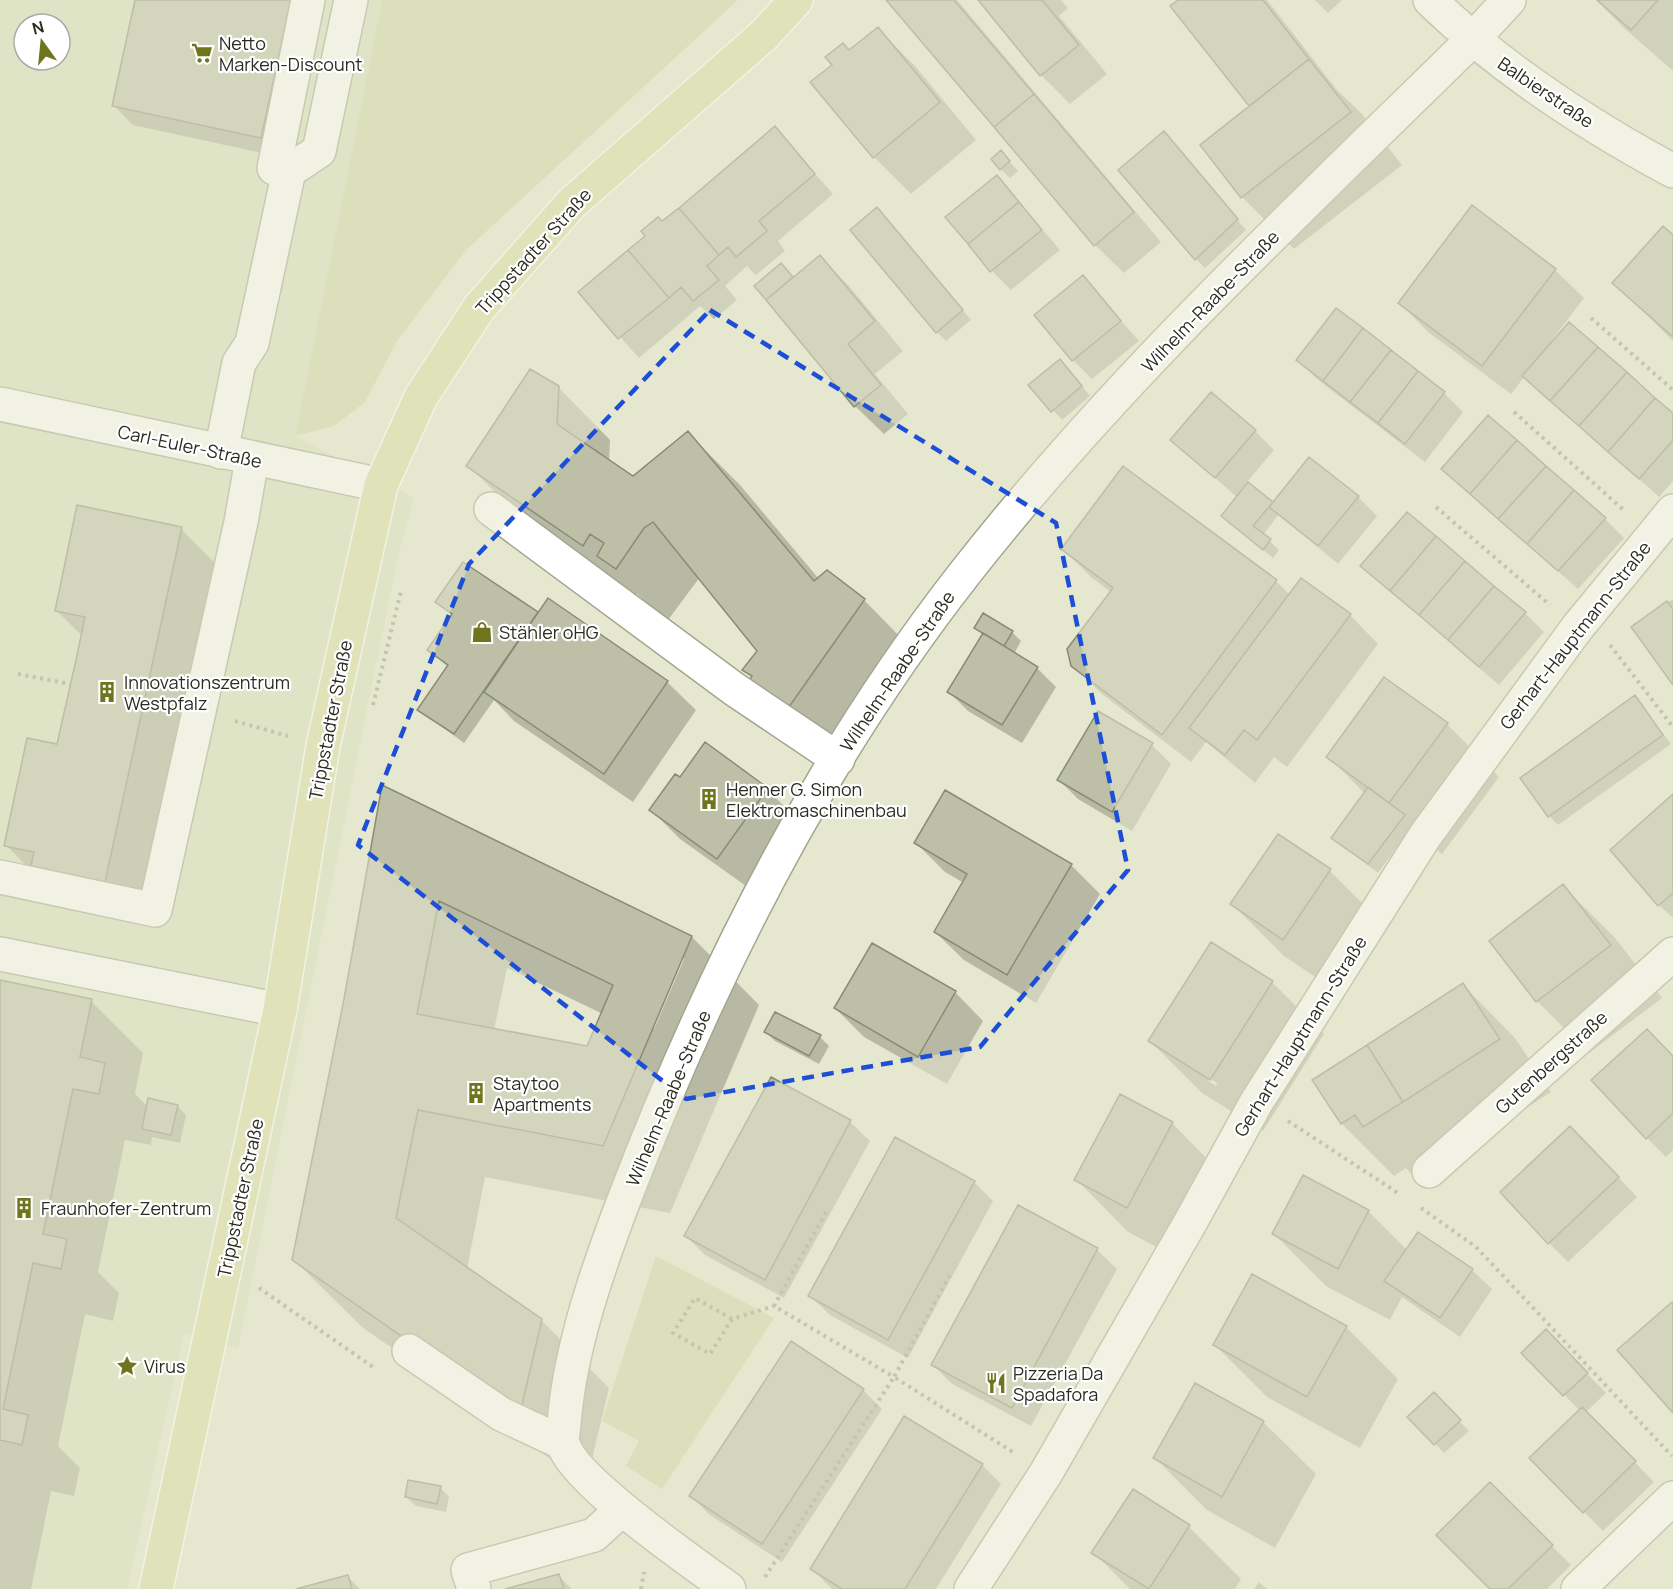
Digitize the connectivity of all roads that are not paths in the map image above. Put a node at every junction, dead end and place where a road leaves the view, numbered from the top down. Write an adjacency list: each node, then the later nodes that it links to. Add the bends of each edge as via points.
1 (308, 0): 7 (street)
2 (351, 0): 7 (street, via 319,151)
3 (796, 0): 11 (main road, Trippstadter Straße, via 763,36 572,203 479,308 421,397)
4 (1430, 0): 6 (street, Balbierstraße)
5 (1509, 0): 6 (street, Wilhelm-Raabe-Straße)
6 (1472, 40): 8 (street, Balbierstraße, via 1626,146); 14 (street, Wilhelm-Raabe-Straße, via 1209,298 1021,503 889,679)
7 (281, 169): 10 (street, via 252,343 239,363)
8 (1673, 171)
9 (0, 404): 10 (street, Carl-Euler-Straße)
10 (236, 456): 11 (street, Carl-Euler-Straße); 15 (street, via 241,522 155,910)
11 (381, 486): 18 (main road, Trippstadter Straße, via 323,746)
12 (491, 509): 14 (street, via 734,689)
13 (1673, 511): 27 (street, Gerhart-Hauptmann-Straße, via 1576,628 1425,836 1256,1103 1046,1473)
14 (838, 759): 21 (street, Wilhelm-Raabe-Straße, via 745,922 646,1142 606,1249 567,1385)
15 (0, 877)
16 (0, 954): 18 (street)
17 (1673, 954): 19 (street, Gutenbergstraße)
18 (279, 1010): 24 (main road, Trippstadter Straße)
19 (1428, 1171)
20 (408, 1351): 21 (street, via 501,1414)
21 (563, 1443): 23 (street, via 578,1466)
22 (1673, 1498): 28 (street)
23 (622, 1509): 25 (street, via 594,1535 468,1570); 26 (street)
24 (156, 1589)
25 (474, 1589)
26 (729, 1589)
27 (971, 1589)
28 (1578, 1589)

